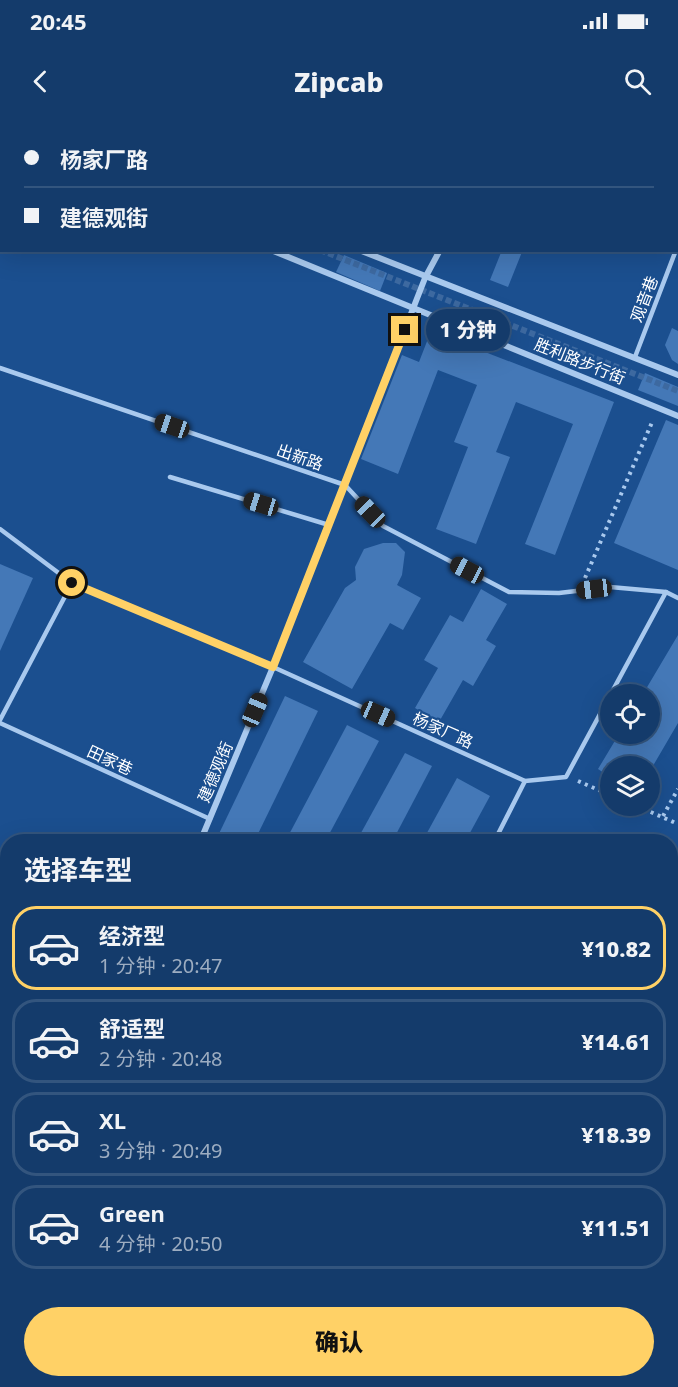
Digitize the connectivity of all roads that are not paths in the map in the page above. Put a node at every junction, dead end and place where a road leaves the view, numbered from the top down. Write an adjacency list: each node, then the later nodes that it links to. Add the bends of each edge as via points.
1 (276, 252): 6 (street, 胜利路步行街)
2 (364, 252): 5 (street)
3 (439, 252): 5 (street, 建德观街)
4 (675, 252): 7 (lane, 观音巷)
5 (425, 278): 6 (street, 建德观街); 7 (street)
6 (414, 308): 10 (street, 胜利路步行街); 12 (street, 建德观街)
7 (635, 357): 9 (street)
8 (0, 368): 12 (lane, 出新路)
9 (678, 375)
10 (678, 416)
11 (170, 477): 13 (lane)
12 (345, 485): 13 (street, 建德观街); 16 (lane, 出新路, via 383,526 509,592 560,593 610,587)
13 (329, 525): 18 (street, 建德观街)
14 (0, 529): 15 (lane, 杨家厂路)
15 (72, 583): 18 (lane, 杨家厂路); 19 (lane, 田家巷)
16 (666, 592): 17 (lane, 出新路); 20 (lane, via 566,777)
17 (678, 598)
18 (273, 667): 20 (lane, 杨家厂路); 21 (street, 建德观街)
19 (0, 721): 21 (lane, 田家巷)
20 (525, 781): 23 (lane)
21 (210, 819): 22 (street, 建德观街)
22 (203, 834)
23 (498, 834)

